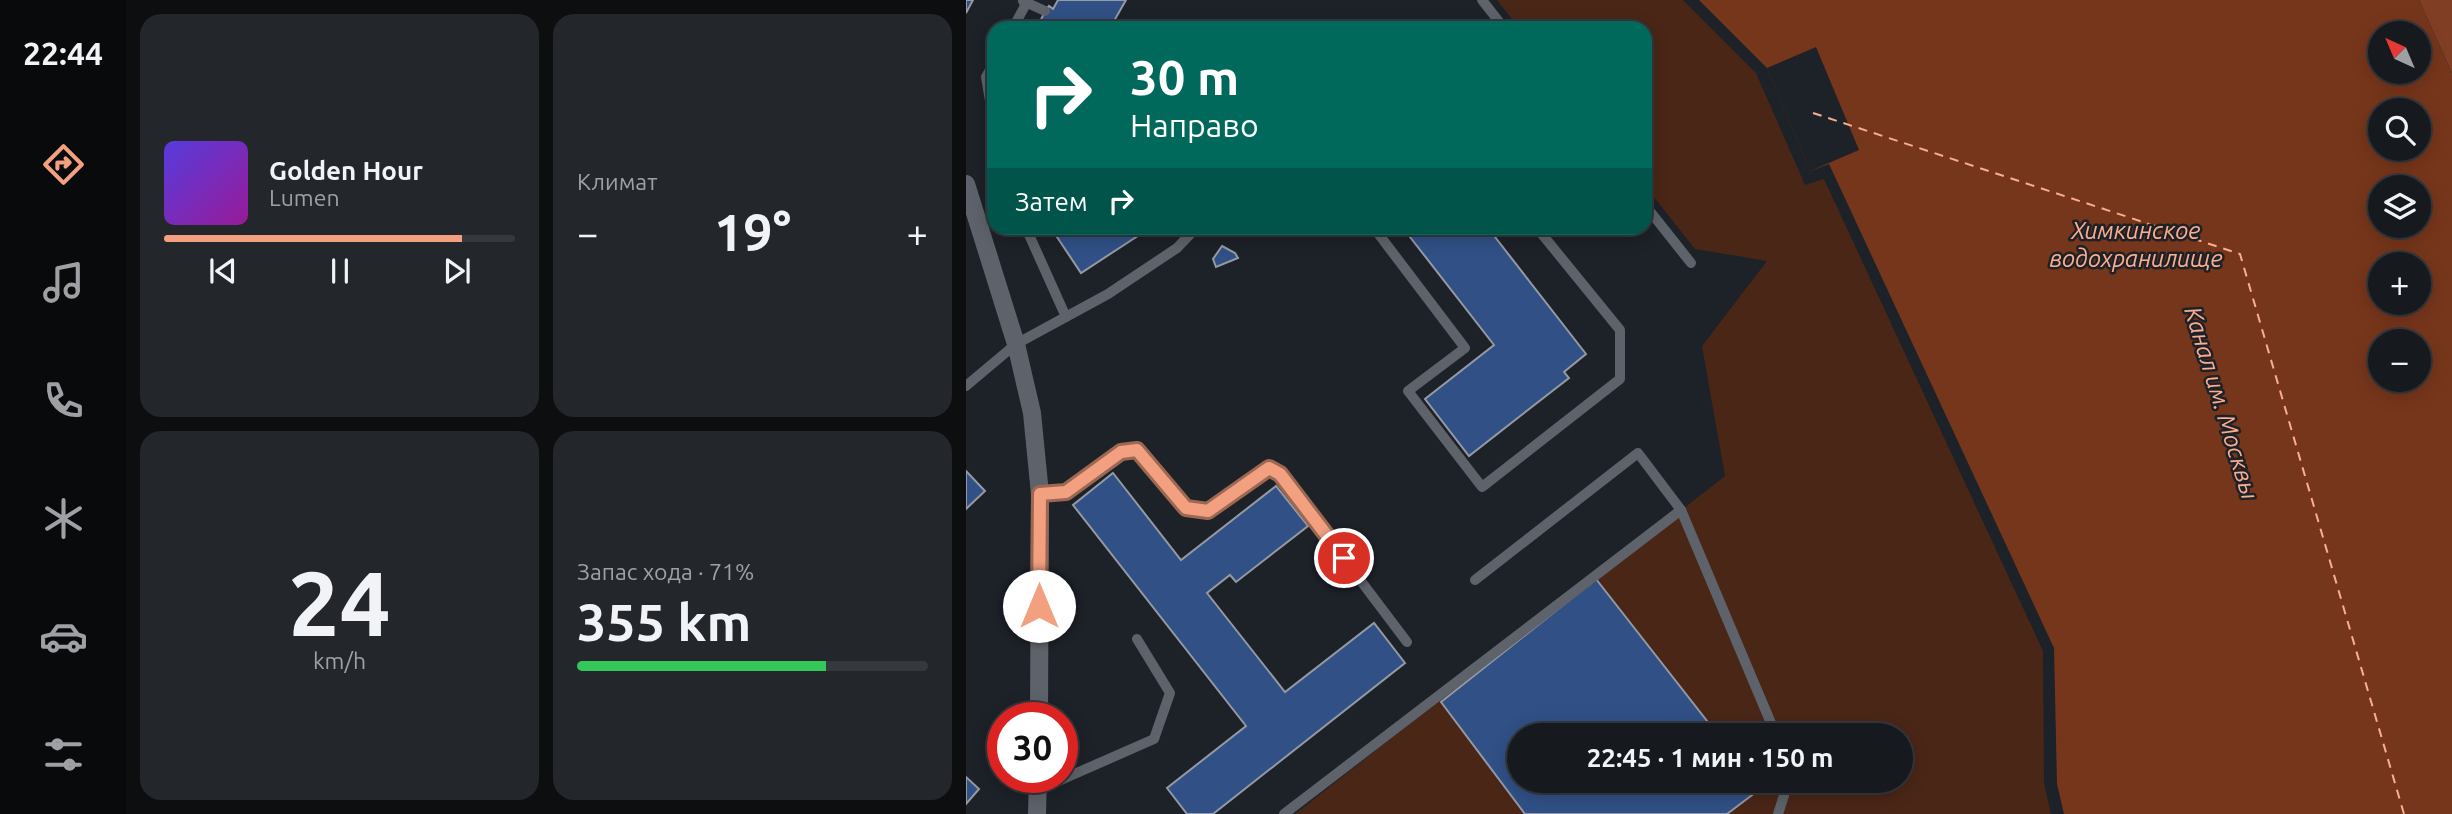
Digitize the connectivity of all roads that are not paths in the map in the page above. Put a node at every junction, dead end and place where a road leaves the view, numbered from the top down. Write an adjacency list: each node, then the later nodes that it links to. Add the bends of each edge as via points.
1 (1482, 0): 5 (lane)
2 (1024, 1): 3 (lane); 4 (lane)
3 (1045, 11)
4 (1016, 21)
5 (1498, 21)
6 (967, 190): 14 (street)
7 (1652, 214): 12 (lane)
8 (1029, 235): 13 (lane)
9 (1189, 235): 13 (lane, via 1108,294)
10 (1379, 235): 11 (lane, via 1465,348 1408,391 1482,487 1620,379 1620,330)
11 (1543, 235)
12 (1691, 263)
13 (1066, 317): 14 (lane)
14 (1016, 344): 15 (lane); 16 (street, via 1031,413)
15 (966, 386)
16 (1040, 494): 20 (lane, via 1066,492 1121,452 1137,450 1186,508 1208,511 1269,468 1280,474); 21 (street)
17 (1681, 510): 18 (lane, via 1638,453); 22 (lane); 27 (lane)
18 (1475, 580)
19 (1137, 639): 23 (lane, via 1170,693 1154,739)
20 (1407, 642)
21 (1039, 702)
22 (1771, 723)
23 (1078, 768)
24 (1038, 793): 26 (street)
25 (1785, 793): 28 (lane)
26 (1037, 814)
27 (1284, 814)
28 (1778, 814)

